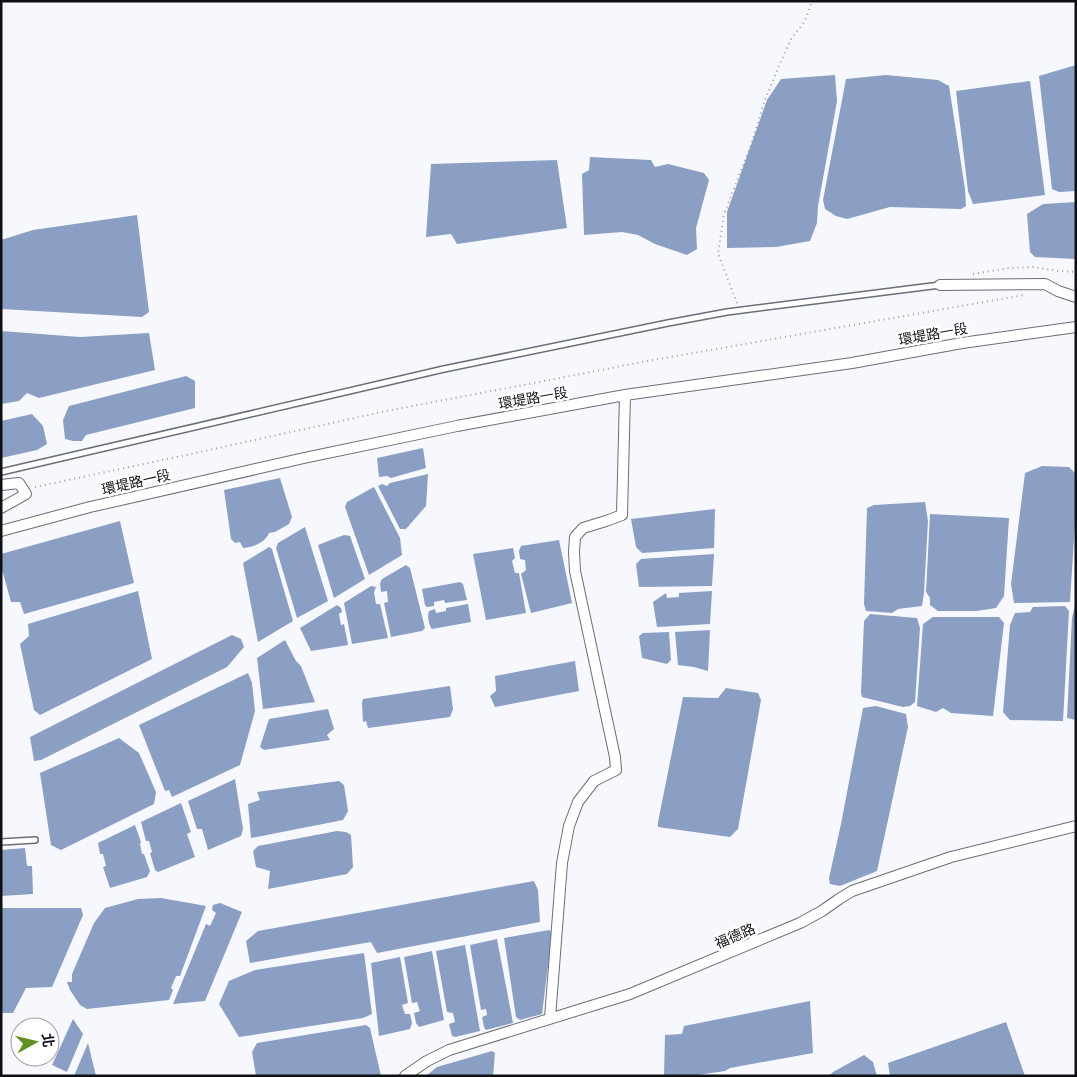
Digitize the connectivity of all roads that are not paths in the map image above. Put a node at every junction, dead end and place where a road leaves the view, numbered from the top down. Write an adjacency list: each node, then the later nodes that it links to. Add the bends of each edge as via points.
1 (940, 285): 2 (street, via 1045,284); 5 (lane, via 740,310 668,323 444,369)
2 (1076, 297)
3 (1076, 328): 4 (street, 環堤路一段, via 962,342 852,363)
4 (625, 395): 8 (street, 環堤路一段, via 304,458); 12 (street, via 622,515 583,528 575,537 574,552 575,571 616,770 594,781 578,802 569,826 562,863)
5 (1, 472)
6 (1, 484): 7 (street, via 19,483 26,494)
7 (1, 508)
8 (1, 531)
9 (1076, 826): 12 (street, 福德路, via 950,857 852,891 800,923 694,968 630,994)
10 (35, 840): 11 (lane)
11 (1, 842)
12 (550, 1018): 13 (street, 福德路, via 449,1050)
13 (405, 1076)

